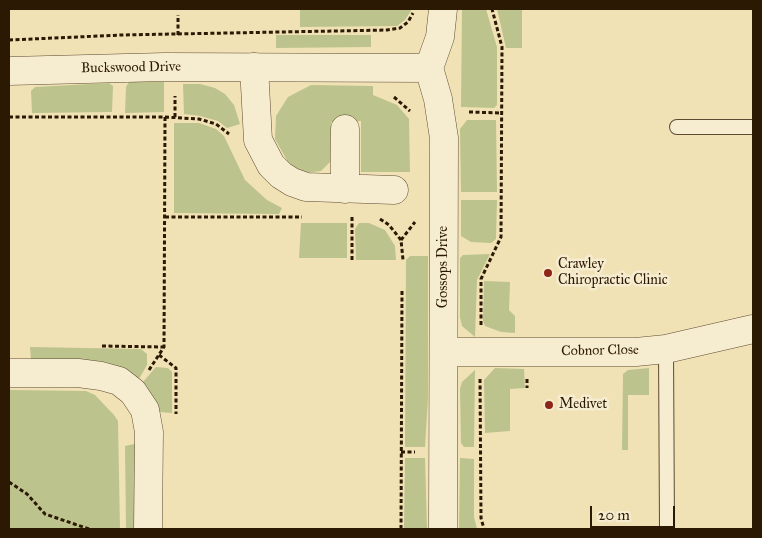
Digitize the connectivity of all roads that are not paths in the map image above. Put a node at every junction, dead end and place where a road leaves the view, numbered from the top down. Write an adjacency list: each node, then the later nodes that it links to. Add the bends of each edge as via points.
1 (443, 9): 3 (street, via 440,37)
2 (254, 67): 3 (street, Buckswood Drive); 4 (street, Buckswood Drive); 8 (street, via 258,140 270,165 292,182 306,187)
3 (430, 68): 12 (street, Gossops Drive, via 444,138)
4 (9, 71)
5 (677, 127): 6 (lane)
6 (753, 127)
7 (345, 129): 8 (street)
8 (345, 189): 9 (street)
9 (394, 190)
10 (753, 329): 11 (street, Cobnor Close)
11 (666, 349): 12 (street, Cobnor Close, via 636,352); 16 (lane)
12 (444, 352): 15 (street, Gossops Drive)
13 (9, 373): 14 (street, via 101,376 119,381 133,392 145,410 149,432)
14 (148, 529)
15 (443, 529)
16 (667, 529)

